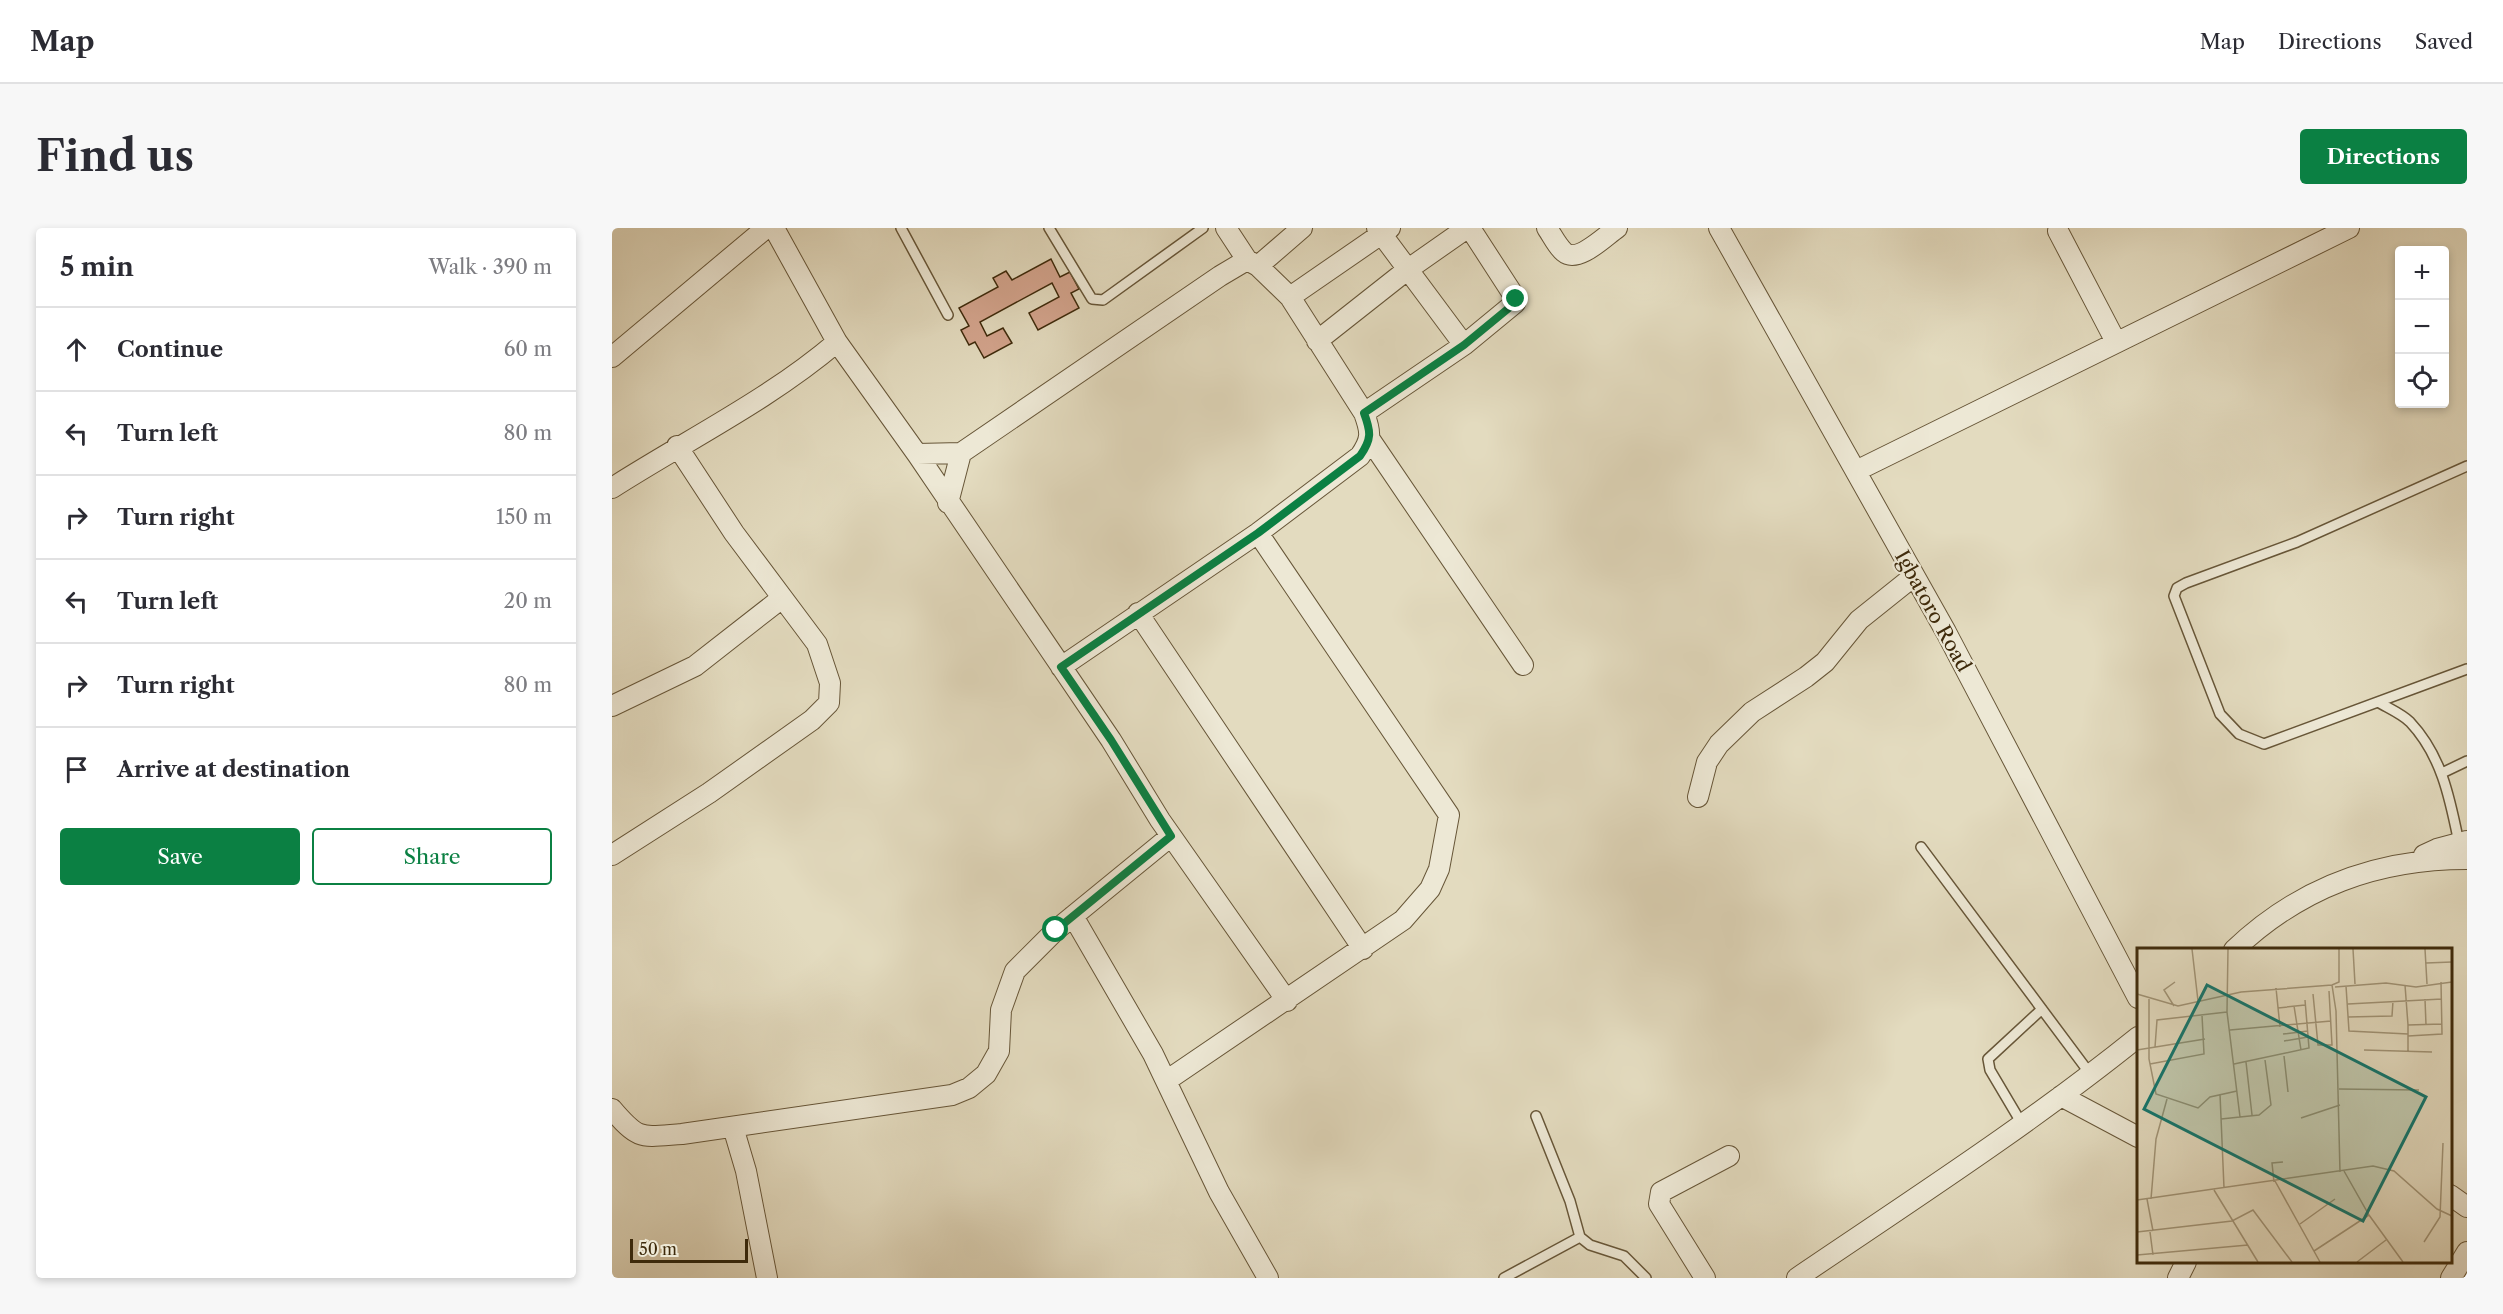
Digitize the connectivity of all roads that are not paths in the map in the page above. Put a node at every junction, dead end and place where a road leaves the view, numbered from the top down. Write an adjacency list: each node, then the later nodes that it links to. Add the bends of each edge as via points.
1 (766, 228): 23 (street)
2 (774, 228): 20 (street)
3 (901, 228): 18 (lane)
4 (1049, 228): 5 (lane, via 1097,301)
5 (1203, 228)
6 (1226, 228): 15 (street)
7 (1302, 228): 15 (street)
8 (1469, 228): 16 (street); 22 (street, via 1516,299)
9 (1547, 228): 10 (street, via 1568,255 1578,255)
10 (1617, 228)
11 (1719, 228): 30 (street, Igbatoro Road)
12 (2349, 228): 21 (street)
13 (1383, 230): 16 (street); 17 (street)
14 (2058, 231): 21 (street)
15 (1252, 263): 17 (street); 27 (street)
16 (1407, 270): 19 (street); 22 (street)
17 (1290, 297): 19 (street)
18 (948, 315)
19 (1317, 341): 24 (street)
20 (837, 342): 26 (street, via 799,374); 28 (street)
21 (2116, 342): 30 (street)
22 (1464, 345): 24 (street)
23 (612, 357)
24 (1364, 413): 25 (street)
25 (1371, 441): 33 (street, via 1360,456); 37 (street)
26 (677, 446): 31 (street); 35 (street)
27 (961, 453): 28 (street); 32 (street)
28 (917, 454): 32 (street)
29 (2467, 466): 40 (lane, via 2297,542 2177,588 2174,596 2220,714 2239,734 2264,744)
30 (1856, 471): 34 (street, Igbatoro Road)
31 (612, 488)
32 (948, 502): 38 (street)
33 (1258, 533): 36 (street); 51 (street, via 1449,814 1439,869 1430,889 1404,920)
34 (1914, 576): 44 (street, via 1859,621 1825,662 1752,712 1719,744 1707,762); 52 (street, Igbatoro Road)
35 (782, 598): 41 (street, via 695,666); 48 (street, via 816,644 830,683 829,703 812,720 710,793)
36 (1138, 613): 38 (street); 51 (street)
37 (1523, 665)
38 (1061, 667): 45 (street)
39 (2467, 669): 40 (lane)
40 (2378, 702): 43 (lane, via 2408,720 2427,744)
41 (612, 706)
42 (2467, 761): 43 (lane)
43 (2442, 773): 47 (lane)
44 (1698, 797)
45 (1171, 836): 49 (street); 53 (street)
46 (1921, 847): 54 (lane)
47 (2464, 848): 50 (street, via 2346,877 2279,912)
48 (612, 855)
49 (1073, 916): 57 (street); 62 (street, via 1015,970 1000,1010 999,1051 986,1074 969,1088 952,1095)
50 (2236, 948)
51 (1363, 949): 53 (street)
52 (2137, 994)
53 (1287, 1001): 57 (street)
54 (2042, 1009): 56 (lane); 61 (lane, via 1988,1059 1990,1070)
55 (2137, 1039): 56 (street)
56 (2091, 1075): 58 (street)
57 (1166, 1081): 71 (street, via 1219,1192)
58 (2061, 1096): 61 (street); 63 (street)
59 (612, 1109): 62 (street, via 629,1129 642,1137)
60 (1536, 1116): 67 (lane)
61 (2022, 1124): 75 (street)
62 (733, 1127): 70 (street, via 746,1171)
63 (2137, 1136)
64 (1729, 1156): 74 (street, via 1661,1192 1659,1198)
65 (2452, 1197): 66 (street)
66 (2467, 1208)
67 (1580, 1237): 72 (lane); 73 (lane, via 1590,1245 1624,1256)
68 (2467, 1252): 77 (street)
69 (2186, 1263): 76 (street)
70 (767, 1278)
71 (1268, 1278)
72 (1504, 1278)
73 (1646, 1278)
74 (1705, 1278)
75 (1797, 1278)
76 (2178, 1278)
77 (2451, 1278)

